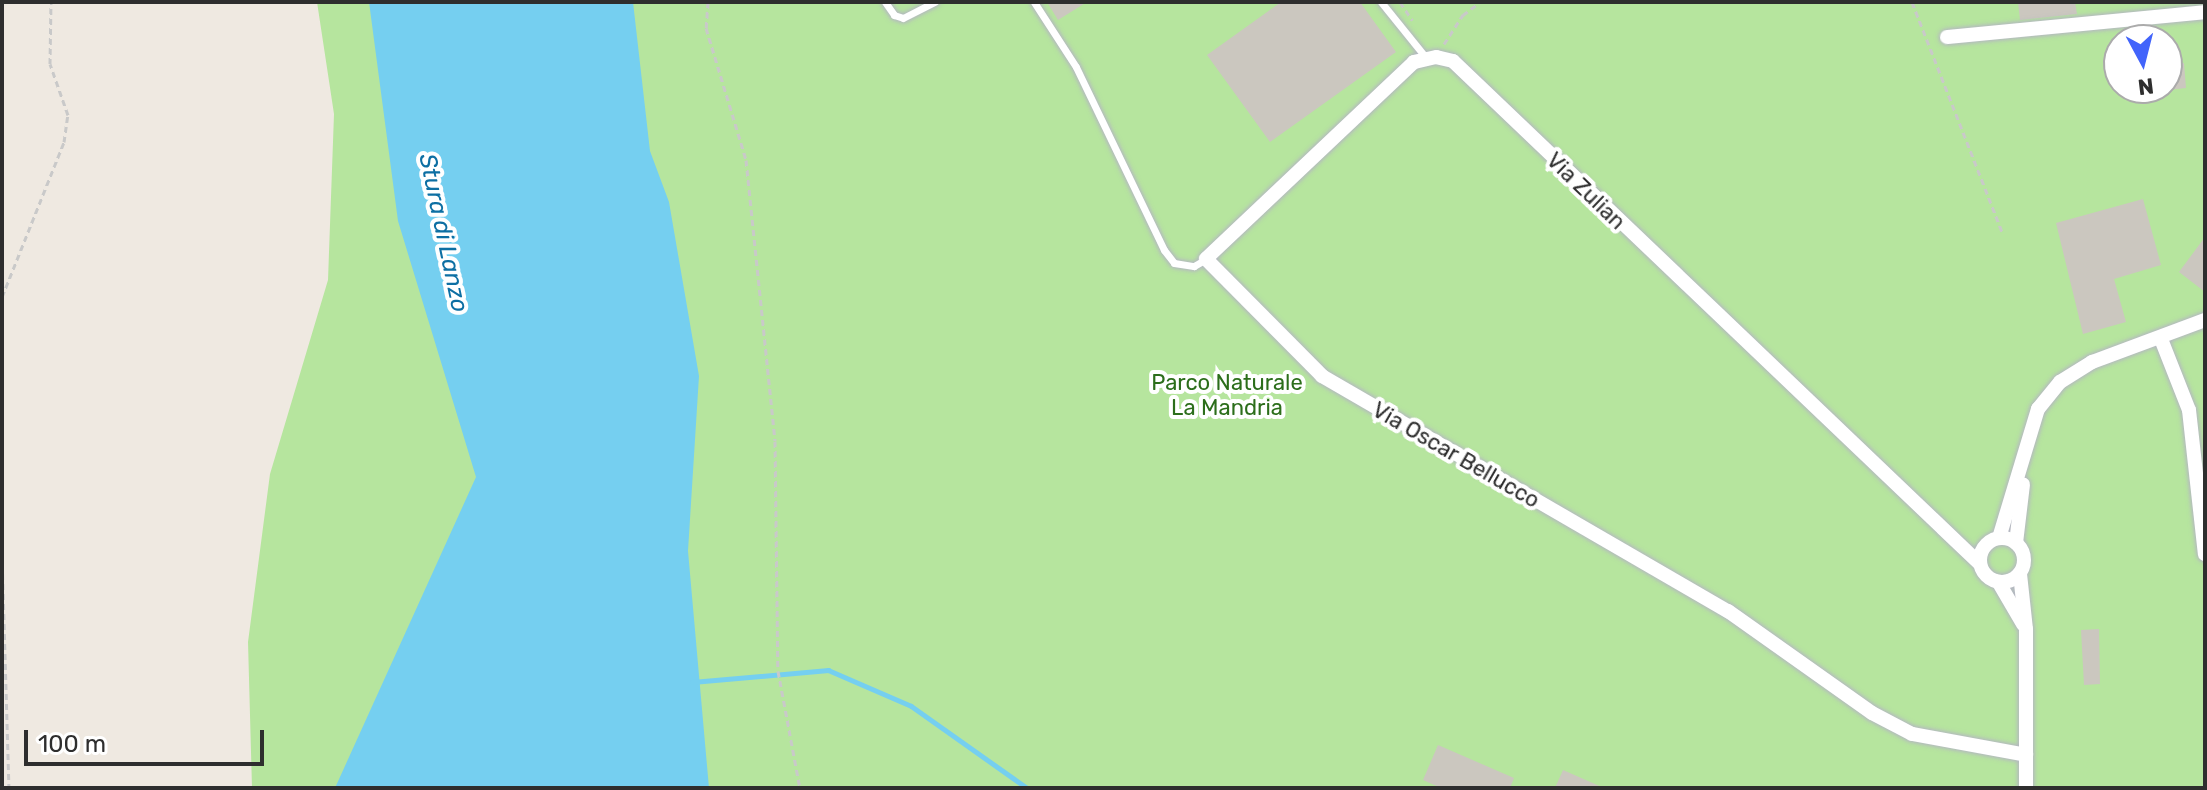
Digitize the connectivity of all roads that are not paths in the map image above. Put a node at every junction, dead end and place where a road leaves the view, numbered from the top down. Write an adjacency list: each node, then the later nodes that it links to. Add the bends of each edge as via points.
1 (885, 2): 2 (lane, via 903,18)
2 (935, 2)
3 (1034, 2): 8 (lane, via 1076,67 1157,240 1174,263 1194,266)
4 (1381, 2): 7 (lane)
5 (2205, 12): 6 (street)
6 (1947, 37)
7 (1432, 58): 8 (street, via 1414,62); 13 (street, Via Zulian, via 1453,61)
8 (1206, 259): 20 (street, Via Oscar Bellucco, via 1322,376 1728,611 1872,713 1912,734)
9 (2205, 320): 10 (street)
10 (2161, 339): 11 (street, via 2092,362 2060,382 2038,409); 15 (street, via 2189,410)
11 (2026, 456): 12 (street); 14 (street)
12 (1993, 540): 13 (street); 14 (street); 16 (street)
13 (1957, 543): 16 (street, Via Zulian)
14 (2016, 543): 17 (street, via 2023,552)
15 (2205, 554)
16 (1979, 563): 18 (street, via 1990,580)
17 (2020, 574): 18 (street); 19 (street)
18 (1999, 583): 19 (street)
19 (2026, 629): 20 (street)
20 (2026, 755): 21 (street)
21 (2026, 788)

